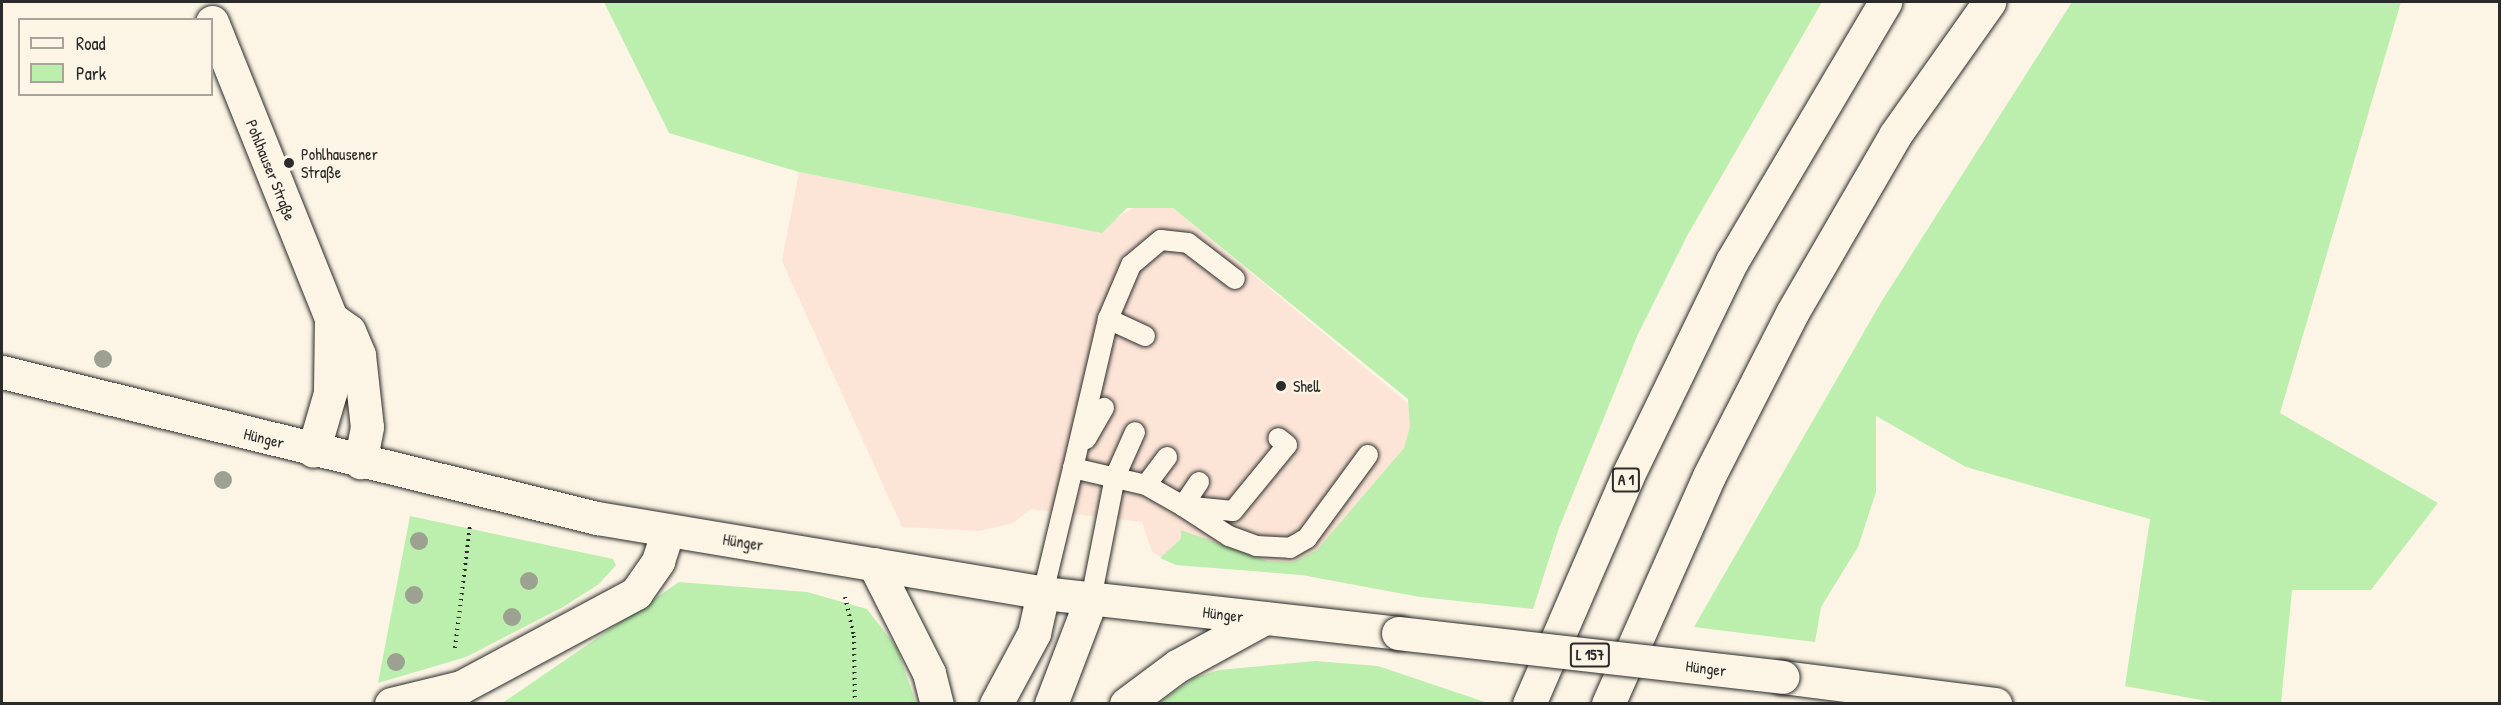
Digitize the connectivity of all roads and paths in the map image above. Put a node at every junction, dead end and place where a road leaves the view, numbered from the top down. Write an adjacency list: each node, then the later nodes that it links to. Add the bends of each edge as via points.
1 (203, 2): 4 (main road, Pohlhauser Straße)
2 (1886, 2): 37 (main road, A 1, via 1732,261 1627,477)
3 (1989, 2): 38 (main road, via 1895,135 1792,313 1709,476)
4 (210, 18)
5 (213, 26): 7 (main road, Pohlhauser Straße)
6 (1236, 279): 8 (lane, via 1188,243 1161,240 1144,249 1131,265)
7 (331, 318): 14 (main road, Pohlhauser Straße, via 330,393); 17 (main road, Pohlhauser Straße, via 349,331 359,355 367,427)
8 (1108, 319): 9 (lane); 18 (lane)
9 (1145, 336)
10 (2, 372): 14 (main road, Hünger / L 157)
11 (1104, 408): 18 (lane)
12 (1135, 432): 19 (lane)
13 (1278, 438): 22 (lane, via 1287,445 1233,511)
14 (313, 450): 17 (main road, Hünger / L 157)
15 (1368, 455): 22 (lane, via 1307,538 1290,548 1256,546 1229,536)
16 (1167, 457): 21 (lane)
17 (360, 462): 24 (main road, Hünger / L 157)
18 (1074, 463): 19 (lane); 27 (lane)
19 (1115, 477): 21 (lane); 28 (lane)
20 (1199, 482): 22 (lane)
21 (1146, 485): 22 (lane)
22 (1184, 506)
23 (471, 520): 30 (path, via 457,593)
24 (668, 531): 25 (main road, Hünger / L 157); 31 (main road, via 658,561 636,593 461,687)
25 (836, 558): 26 (main road, Hünger / L 157); 32 (path, via 854,636)
26 (874, 564): 27 (main road, Hünger / L 157); 33 (main road, via 929,673)
27 (1043, 593): 28 (main road, Hünger / L 157); 34 (main road, via 1034,633)
28 (1091, 599): 29 (main road, Hünger / L 157); 35 (main road)
29 (1265, 618): 36 (main road, via 1177,666); 39 (main road, Hünger / L 157, bridge)
30 (456, 657)
31 (392, 704)
32 (855, 704)
33 (938, 704)
34 (996, 704)
35 (1051, 704)
36 (1126, 704)
37 (1529, 704)
38 (1608, 704)
39 (1995, 704)

